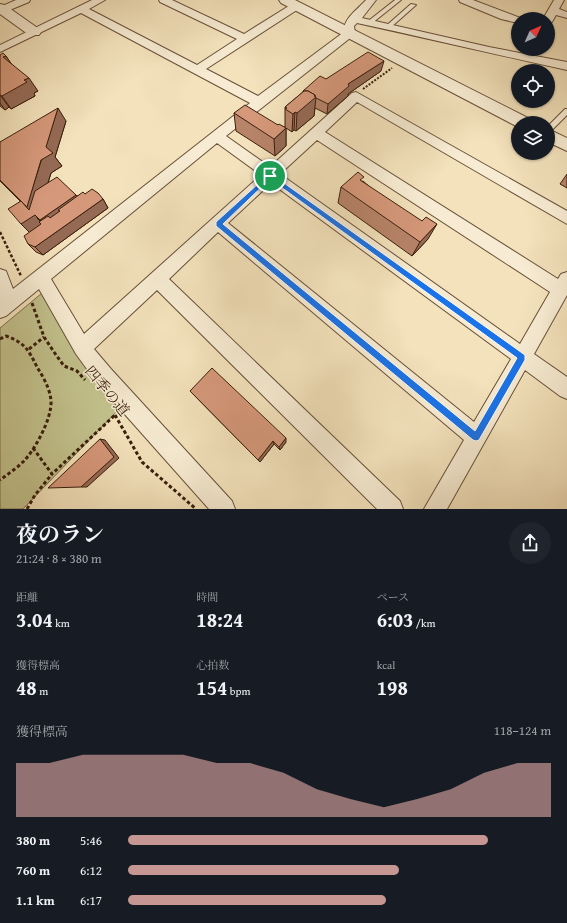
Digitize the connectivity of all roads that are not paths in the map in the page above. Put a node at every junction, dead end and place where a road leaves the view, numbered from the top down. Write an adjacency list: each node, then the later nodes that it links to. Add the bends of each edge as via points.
1 (25, 0): 11 (street)
2 (100, 0): 10 (street)
3 (164, 0): 20 (street)
4 (371, 0): 17 (street)
5 (398, 0): 16 (lane)
6 (464, 0): 15 (street)
7 (559, 0): 12 (street)
8 (291, 3): 17 (street); 20 (street)
9 (414, 5): 18 (lane)
10 (81, 9): 19 (street); 25 (street)
11 (1, 10): 19 (street)
12 (553, 12)
13 (555, 15): 14 (street)
14 (567, 16)
15 (511, 18)
16 (369, 23): 17 (street); 18 (street)
17 (352, 26): 26 (street); 28 (street)
18 (388, 27): 22 (street, via 488,50)
19 (34, 32): 21 (street)
20 (245, 39): 25 (street)
21 (0, 49)
22 (511, 52)
23 (542, 56): 24 (street)
24 (567, 66)
25 (197, 70): 26 (street)
26 (259, 102): 31 (street)
27 (567, 111): 29 (lane)
28 (512, 116)
29 (555, 123)
30 (316, 133): 34 (street); 35 (street, via 356,96); 40 (street)
31 (217, 136): 34 (street); 38 (street)
32 (555, 139): 33 (street)
33 (567, 145)
34 (270, 176): 36 (street); 43 (street)
35 (567, 218)
36 (218, 224): 39 (street); 45 (street)
37 (0, 276): 41 (street)
38 (41, 276): 41 (street); 42 (street)
39 (158, 280): 42 (street); 47 (street)
40 (564, 284): 43 (street)
41 (5, 306)
42 (82, 348): 46 (street, via 104,376)
43 (522, 357): 44 (street); 45 (street)
44 (567, 389)
45 (476, 437): 48 (street)
46 (224, 509)
47 (392, 509)
48 (435, 509)

